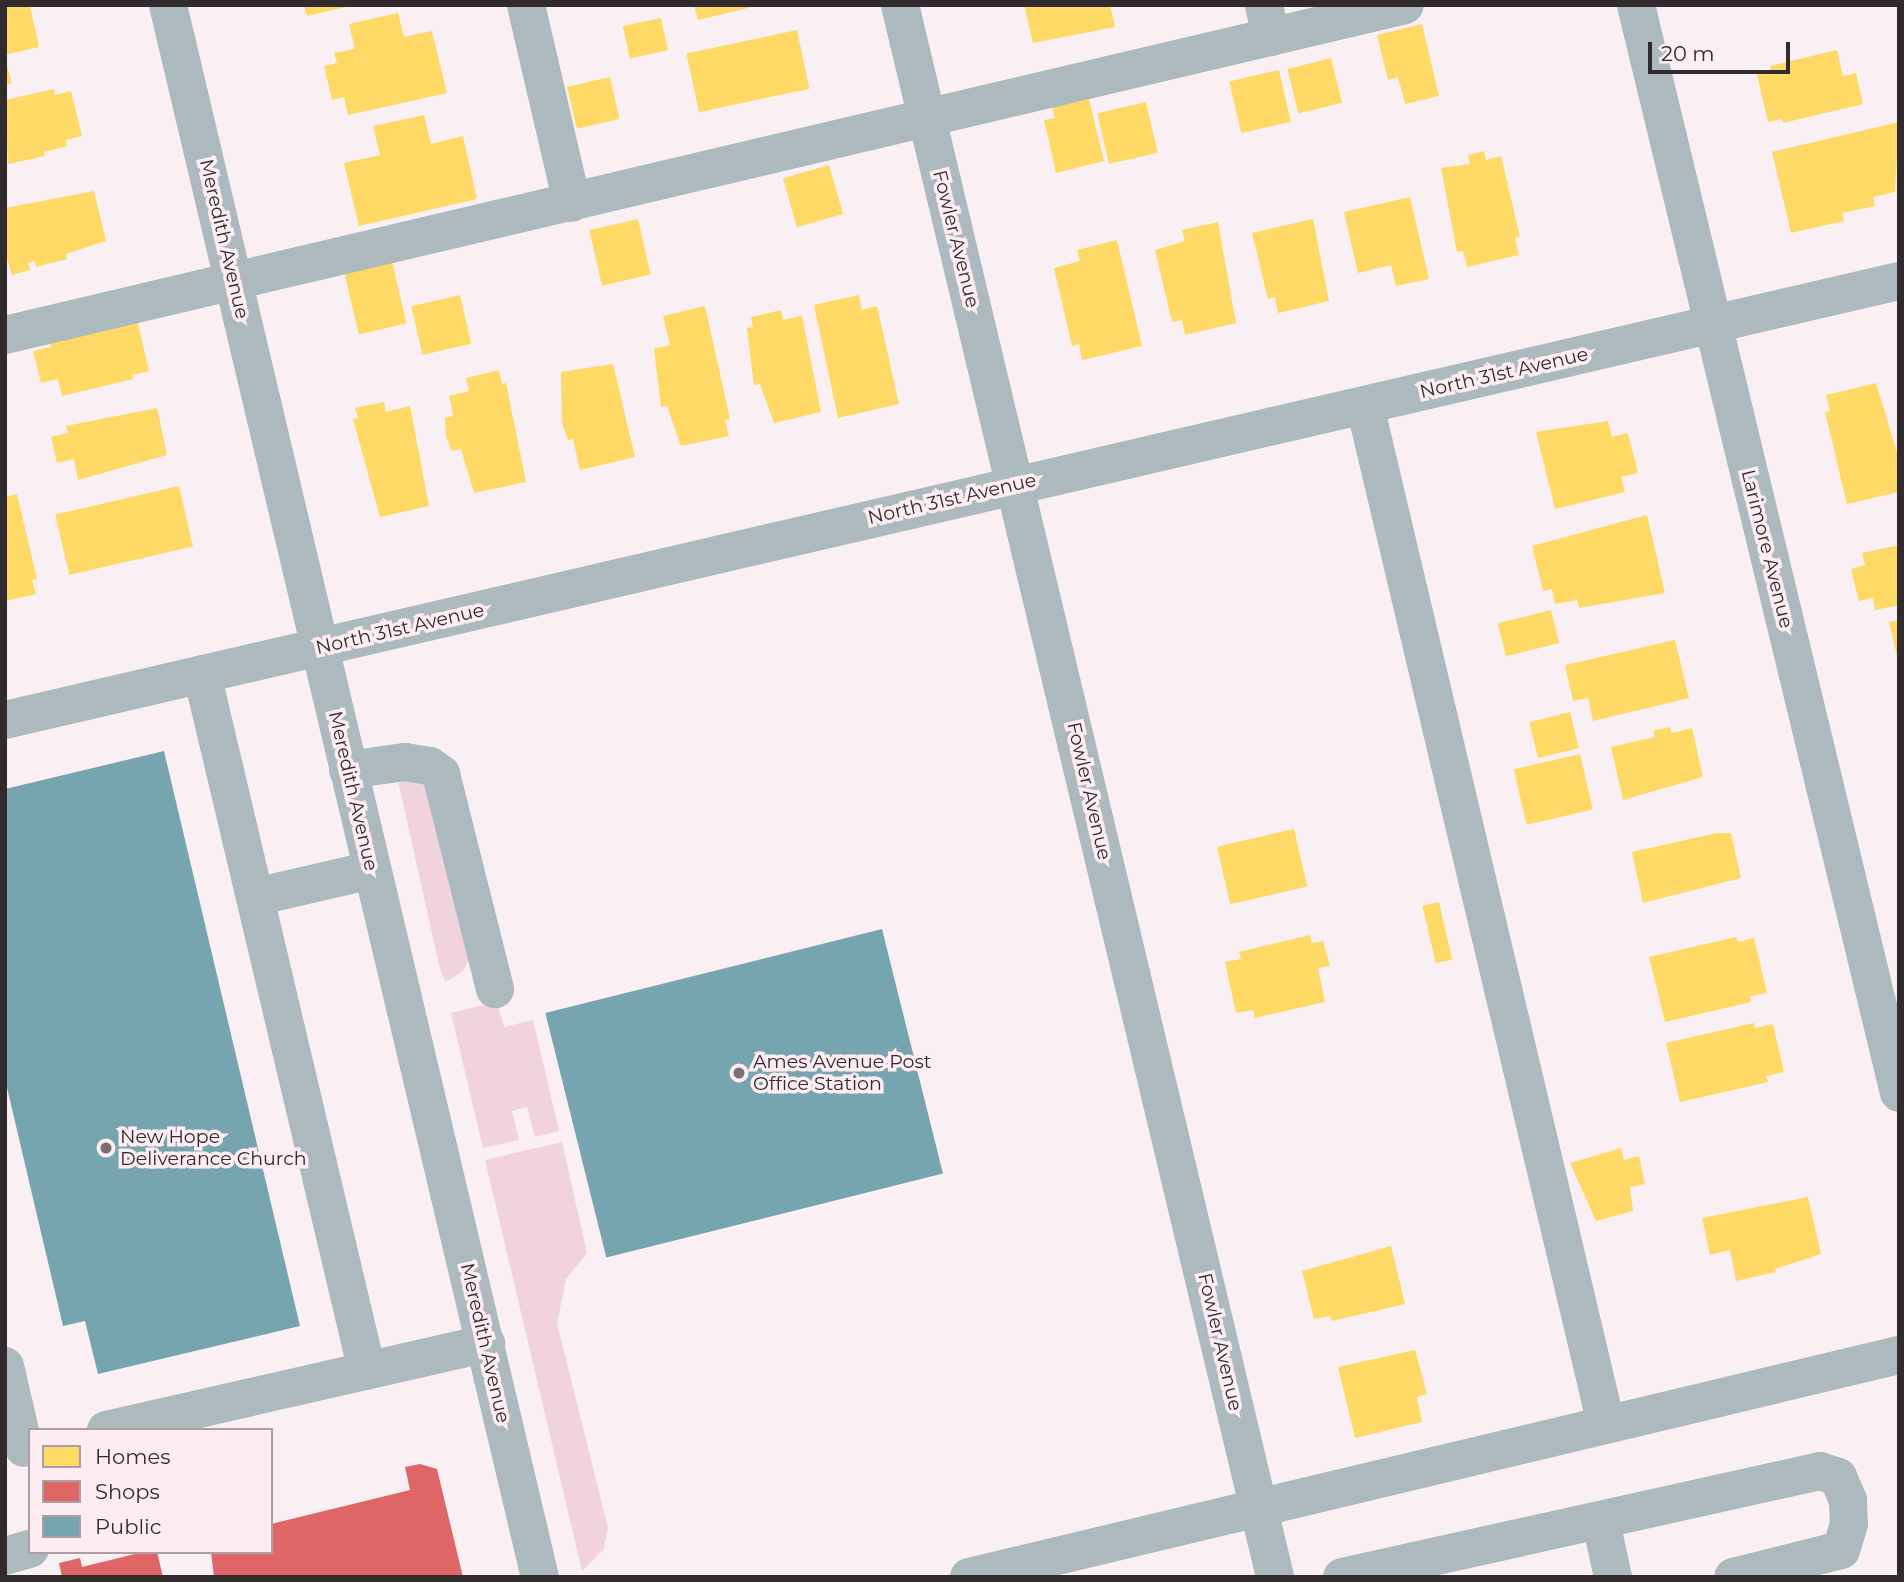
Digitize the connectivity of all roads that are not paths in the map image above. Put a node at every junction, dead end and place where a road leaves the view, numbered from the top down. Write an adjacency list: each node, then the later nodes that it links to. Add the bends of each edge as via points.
1 (168, 5): 9 (street, Meredith Avenue)
2 (526, 5): 8 (street)
3 (900, 5): 7 (street, Fowler Avenue)
4 (1405, 5): 6 (street)
5 (1636, 5): 11 (street, Larimore Avenue)
6 (1268, 21): 7 (street)
7 (927, 120): 8 (street); 14 (street, Fowler Avenue)
8 (572, 203): 9 (street)
9 (235, 281): 12 (street); 15 (street, Meredith Avenue)
10 (1899, 281): 11 (street, North 31st Avenue)
11 (1713, 324): 13 (street, North 31st Avenue); 22 (street, Larimore Avenue)
12 (5, 335)
13 (1365, 406): 14 (street, North 31st Avenue); 27 (street)
14 (1017, 483): 15 (street, North 31st Avenue); 30 (street, Fowler Avenue)
15 (319, 648): 16 (street, North 31st Avenue); 18 (street, Meredith Avenue)
16 (202, 674): 17 (street, North 31st Avenue); 20 (street)
17 (5, 720)
18 (348, 771): 19 (street, Meredith Avenue); 21 (street, via 405,762 430,766 441,774)
19 (372, 870): 20 (street); 23 (street, Meredith Avenue)
20 (255, 897): 26 (street)
21 (495, 989)
22 (1899, 1093)
23 (485, 1343): 26 (street); 36 (street, Meredith Avenue)
24 (1899, 1355): 27 (street)
25 (5, 1366): 29 (street)
26 (367, 1371): 28 (street)
27 (1606, 1424): 30 (street)
28 (115, 1428)
29 (20, 1449)
30 (1259, 1508): 37 (street); 38 (street, Fowler Avenue)
31 (1601, 1522): 39 (street); 40 (street); 41 (street, via 1820,1471 1838,1477 1848,1500 1849,1524 1842,1549)
32 (28, 1550): 33 (street)
33 (5, 1556)
34 (5, 1562): 35 (street)
35 (12, 1577)
36 (540, 1577)
37 (969, 1577)
38 (1275, 1577)
39 (1342, 1577)
40 (1614, 1577)
41 (1733, 1577)

